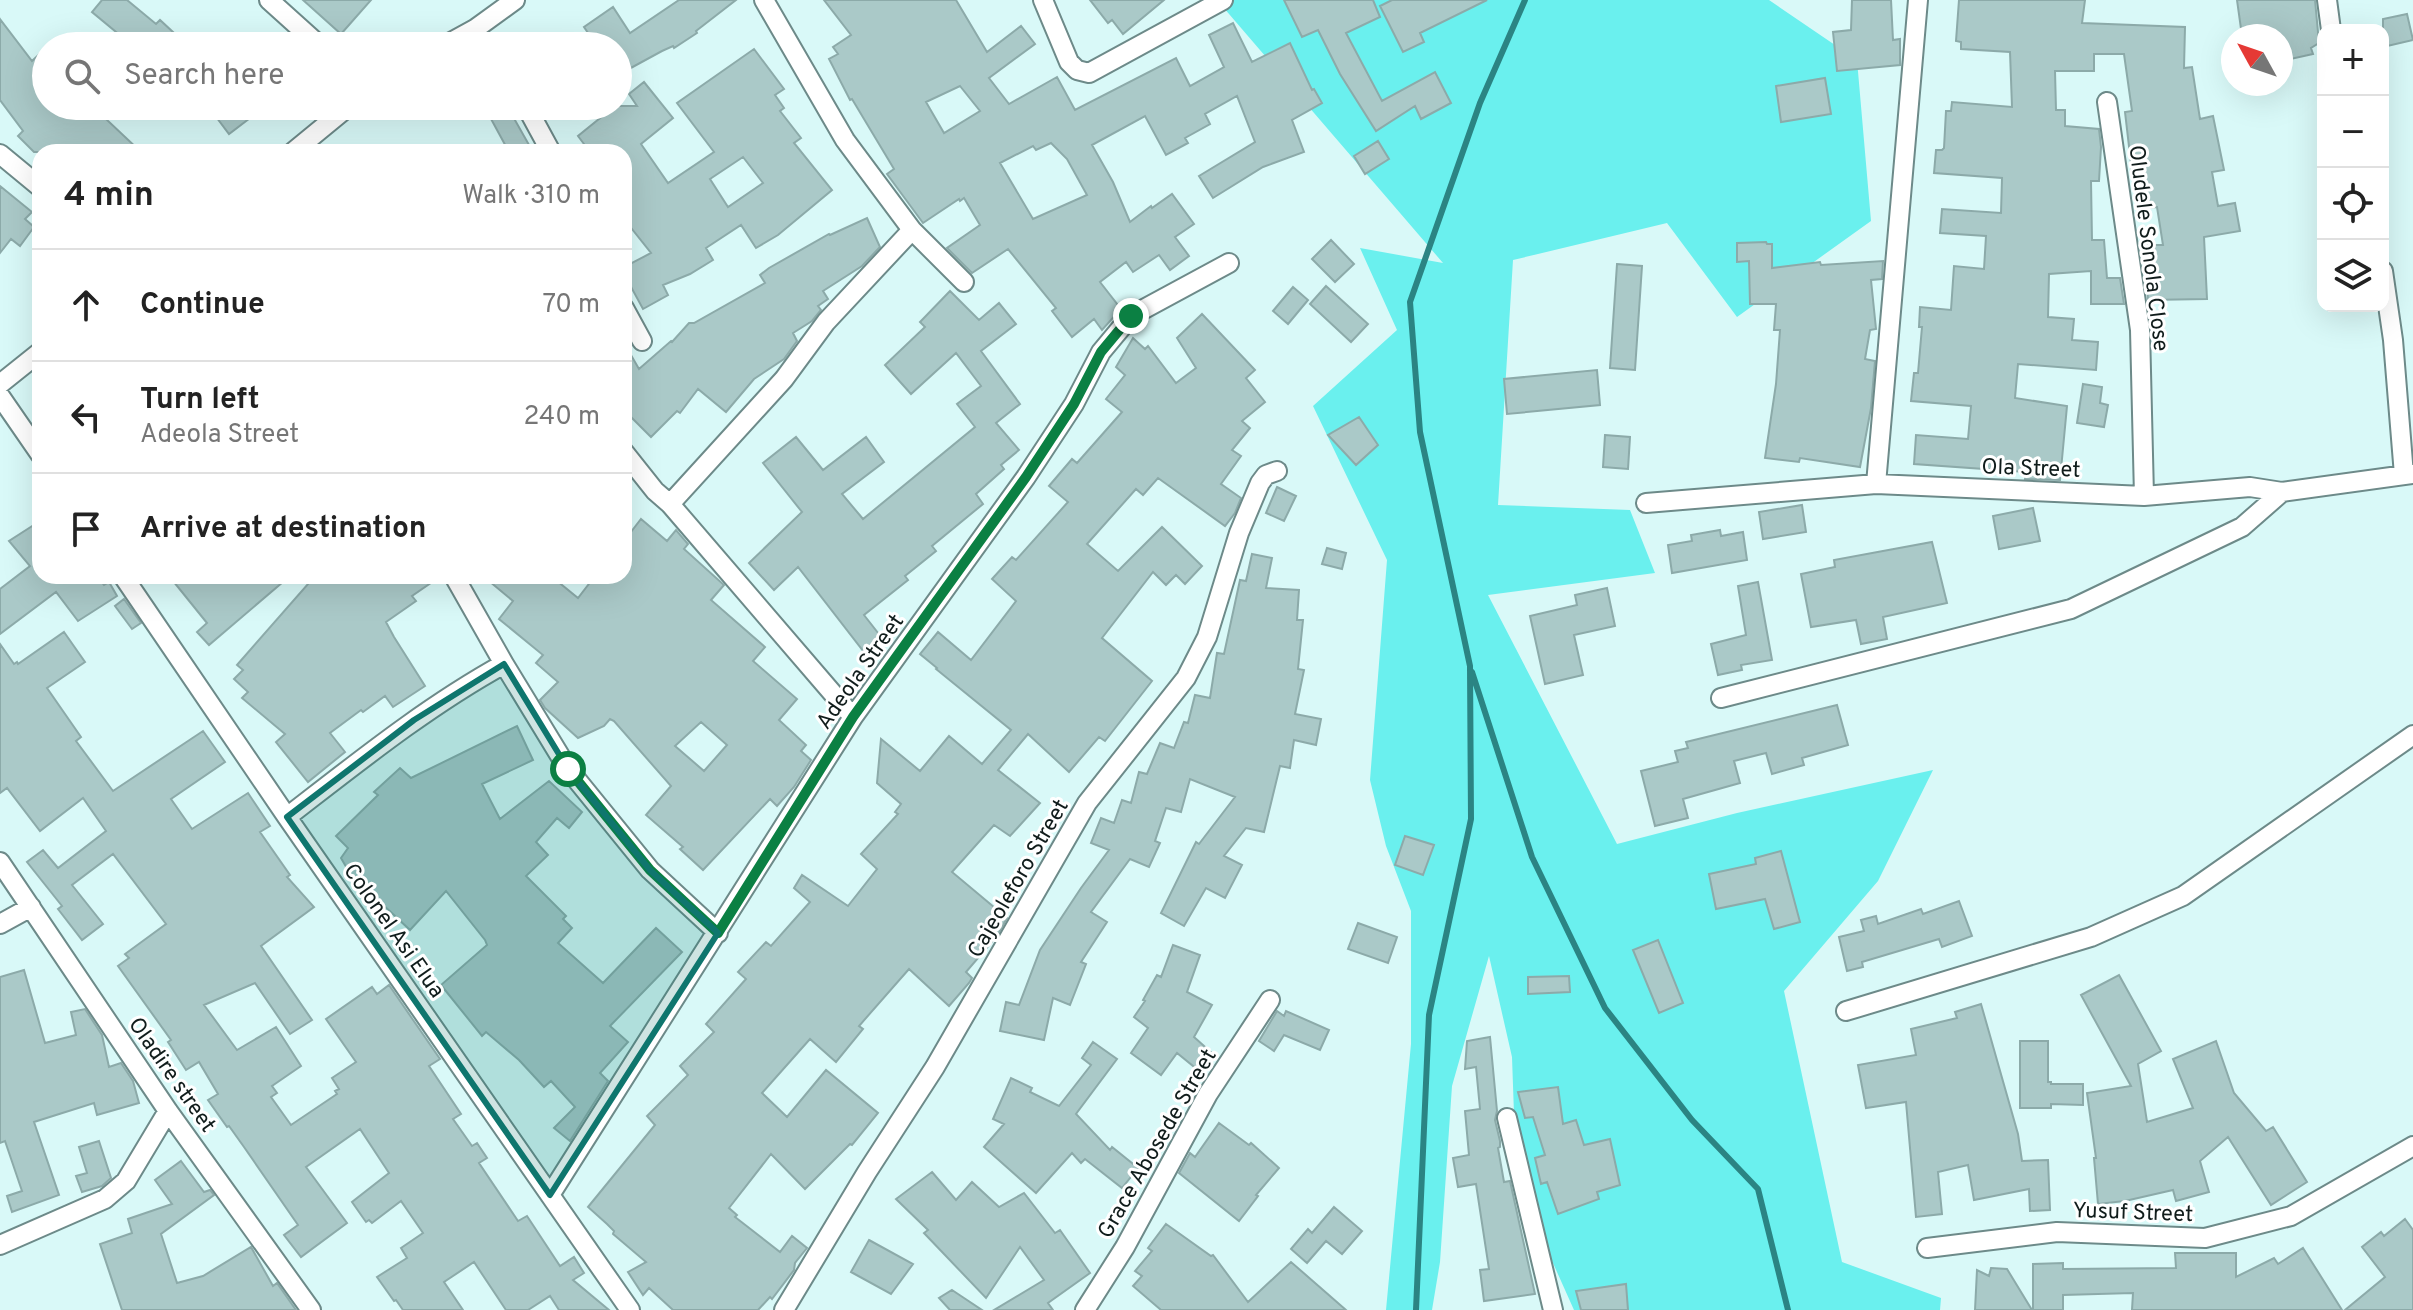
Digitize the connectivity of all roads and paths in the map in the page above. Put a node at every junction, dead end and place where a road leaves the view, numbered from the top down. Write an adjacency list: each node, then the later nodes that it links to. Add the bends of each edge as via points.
1 (269, 0): 10 (street)
2 (515, 0): 9 (street)
3 (764, 0): 20 (street, via 845,140)
4 (1043, 0): 5 (street, via 1069,62 1089,73)
5 (1223, 0)
6 (1918, 0): 33 (street)
7 (2327, 0): 8 (street)
8 (2330, 24)
9 (475, 29): 11 (street); 12 (street)
10 (304, 32)
11 (470, 32)
12 (477, 32)
13 (2107, 102): 35 (street, Oludele Sonola Close, via 2140,330)
14 (332, 120): 16 (street)
15 (534, 120): 17 (street)
16 (303, 144)
17 (547, 144)
18 (0, 154): 19 (street)
19 (32, 180)
20 (912, 230): 22 (street); 37 (street)
21 (1229, 263): 42 (street, Adeola Street, via 1131,316 1101,352 1026,477)
22 (964, 282)
23 (2389, 312): 32 (street)
24 (632, 323): 25 (street)
25 (642, 341)
26 (32, 358): 27 (street)
27 (0, 384)
28 (0, 396): 29 (street)
29 (32, 442)
30 (632, 462): 37 (street)
31 (1277, 471): 59 (street, Cajeoleforo Street, via 1260,483 1207,637 1186,678 1087,803 935,1067)
32 (2408, 474): 34 (street, Ola Street)
33 (1876, 484): 35 (street, Ola Street); 36 (street, Ola Street)
34 (2282, 492): 35 (street, Ola Street, via 2250,487); 41 (street, via 2242,527 2071,609)
35 (2144, 496)
36 (1646, 503)
37 (670, 504): 42 (street)
38 (128, 584): 44 (street, Colonel Asi Elua)
39 (459, 584): 40 (street)
40 (504, 664): 44 (street, via 414,720); 48 (street, via 568,769 650,870)
41 (1721, 698)
42 (853, 717): 48 (street, Adeola Street)
43 (2413, 735): 50 (street, via 2183,896 2091,937)
44 (287, 817): 54 (street, Colonel Asi Elua)
45 (0, 862): 46 (street, Oladire street)
46 (31, 907): 47 (street); 51 (street, Oladire street)
47 (0, 924)
48 (718, 933): 54 (street, Adeola Street)
49 (1270, 1000): 60 (street, Grace Abosede Street, via 1208,1094)
50 (1846, 1011)
51 (168, 1111): 55 (street, via 126,1181 105,1199); 57 (street, Oladire street)
52 (1507, 1118): 61 (street)
53 (2413, 1146): 56 (street, Yusuf Street, via 2291,1216 2205,1238 2057,1232)
54 (550, 1195): 58 (street, Colonel Asi Elua)
55 (0, 1245)
56 (1927, 1248)
57 (311, 1310)
58 (630, 1310)
59 (784, 1310)
60 (1085, 1310)
61 (1553, 1310)

